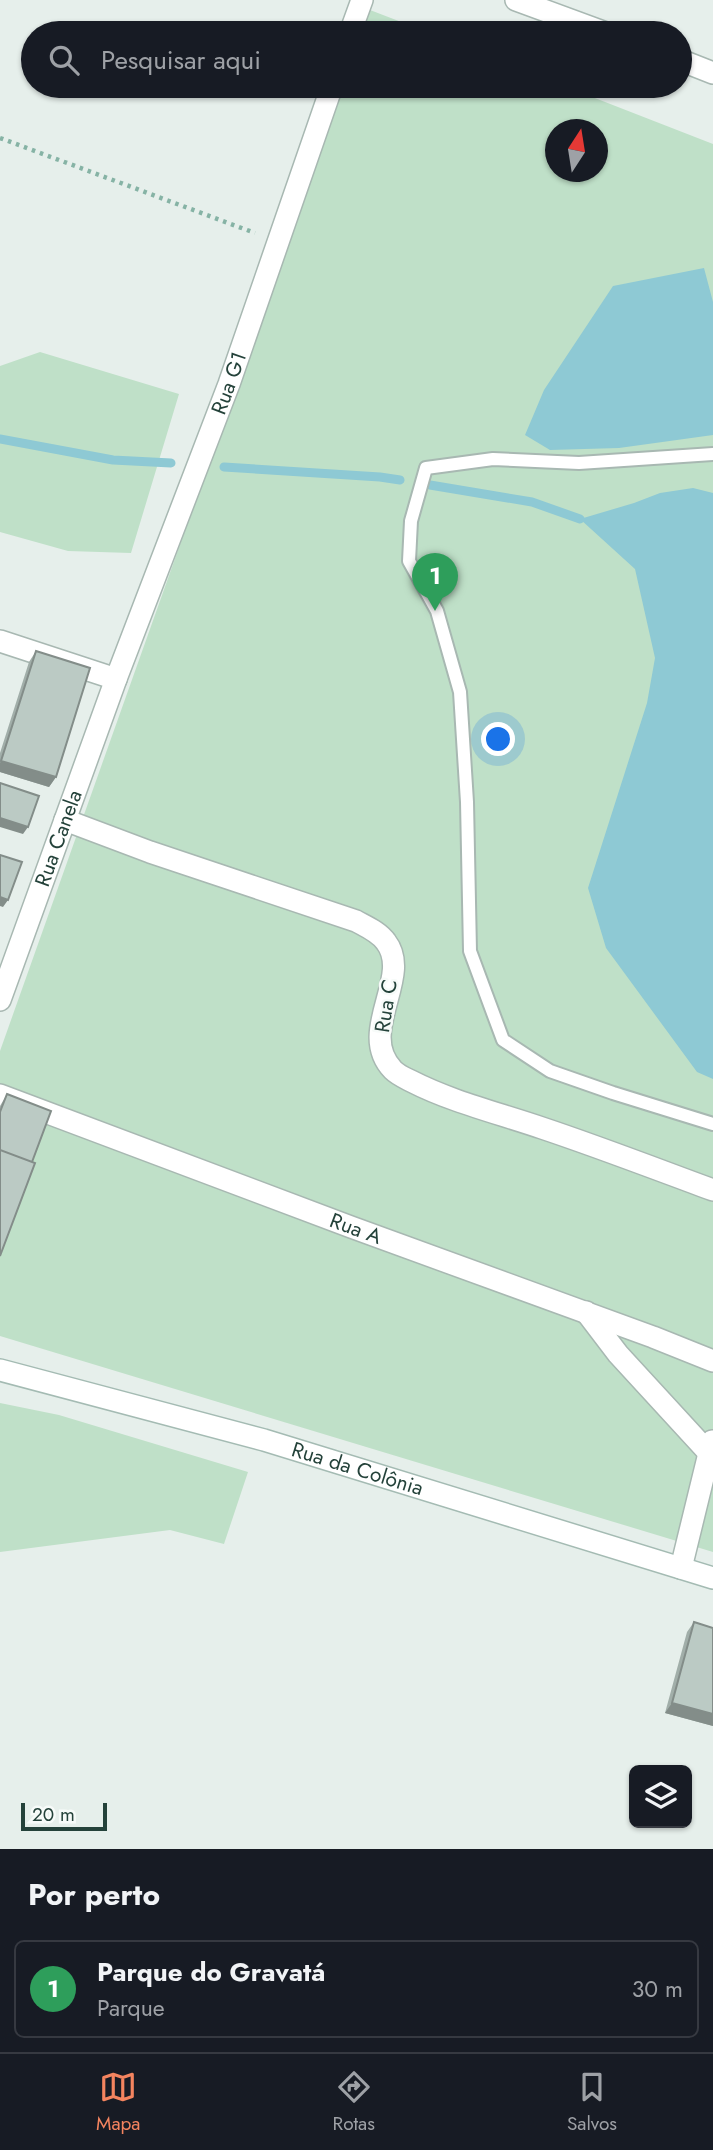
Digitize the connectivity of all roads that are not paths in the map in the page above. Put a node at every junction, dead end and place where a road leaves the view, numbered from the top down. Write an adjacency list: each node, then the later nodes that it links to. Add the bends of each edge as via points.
1 (362, 0): 3 (street)
2 (516, 0): 4 (street)
3 (354, 21)
4 (573, 21)
5 (692, 64): 6 (street)
6 (713, 72)
7 (328, 98): 10 (street, Rua G1, via 229,384)
8 (713, 454): 14 (lane, via 579,463 493,459 426,468 411,521 410,561 437,611 460,692 470,950 503,1041 550,1071)
9 (0, 641): 10 (street)
10 (116, 678): 11 (street, Rua Canela)
11 (65, 820): 12 (street, Rua Canela); 15 (street, Rua C, via 375,931 391,953 392,975 380,1045 395,1073 427,1089)
12 (0, 1000)
13 (0, 1096): 16 (street, Rua A)
14 (713, 1124)
15 (713, 1190)
16 (586, 1312): 17 (street, Rua A); 19 (street, via 618,1354)
17 (713, 1361)
18 (0, 1370): 20 (street, Rua da Colônia, via 264,1440)
19 (710, 1445): 20 (street)
20 (681, 1568): 21 (street, Rua da Colônia)
21 (713, 1578)

